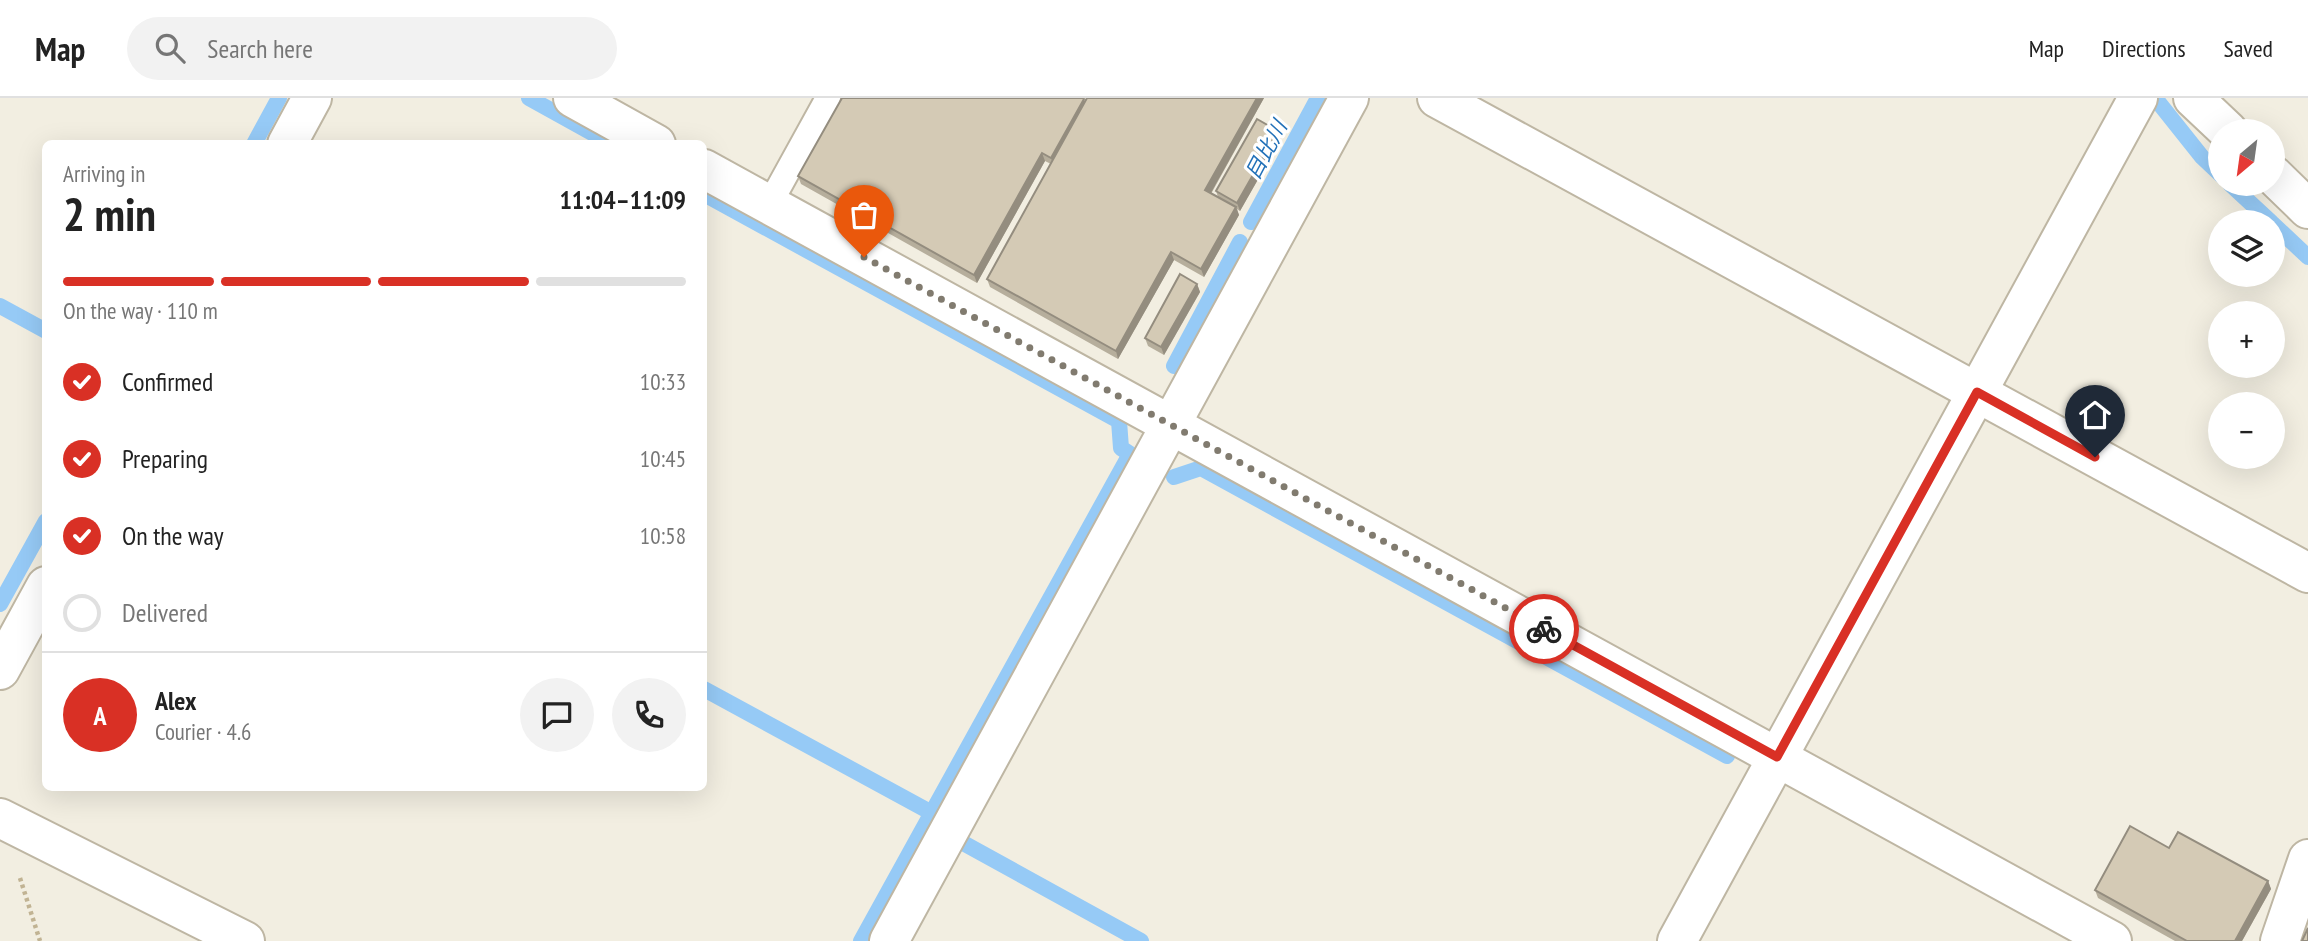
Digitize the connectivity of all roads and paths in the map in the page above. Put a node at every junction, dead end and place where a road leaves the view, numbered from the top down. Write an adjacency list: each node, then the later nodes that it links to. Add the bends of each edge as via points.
1 (312, 98): 9 (street)
2 (573, 98): 10 (street)
3 (828, 98): 13 (lane)
4 (1349, 98): 16 (street)
5 (1437, 98): 15 (street)
6 (2138, 98): 15 (street)
7 (2193, 98): 8 (street)
8 (2215, 119)
9 (289, 140)
10 (649, 140)
11 (707, 171): 13 (street)
12 (2286, 188): 14 (street)
13 (769, 205): 16 (street)
14 (2308, 209)
15 (1977, 392): 17 (street); 20 (street)
16 (1171, 425): 20 (street); 24 (street)
17 (2308, 573)
18 (42, 593): 19 (street)
19 (0, 670)
20 (1777, 757): 25 (street); 26 (street)
21 (0, 818): 23 (street)
22 (2308, 859): 27 (street)
23 (245, 941)
24 (889, 941)
25 (1677, 941)
26 (2112, 941)
27 (2280, 941)

